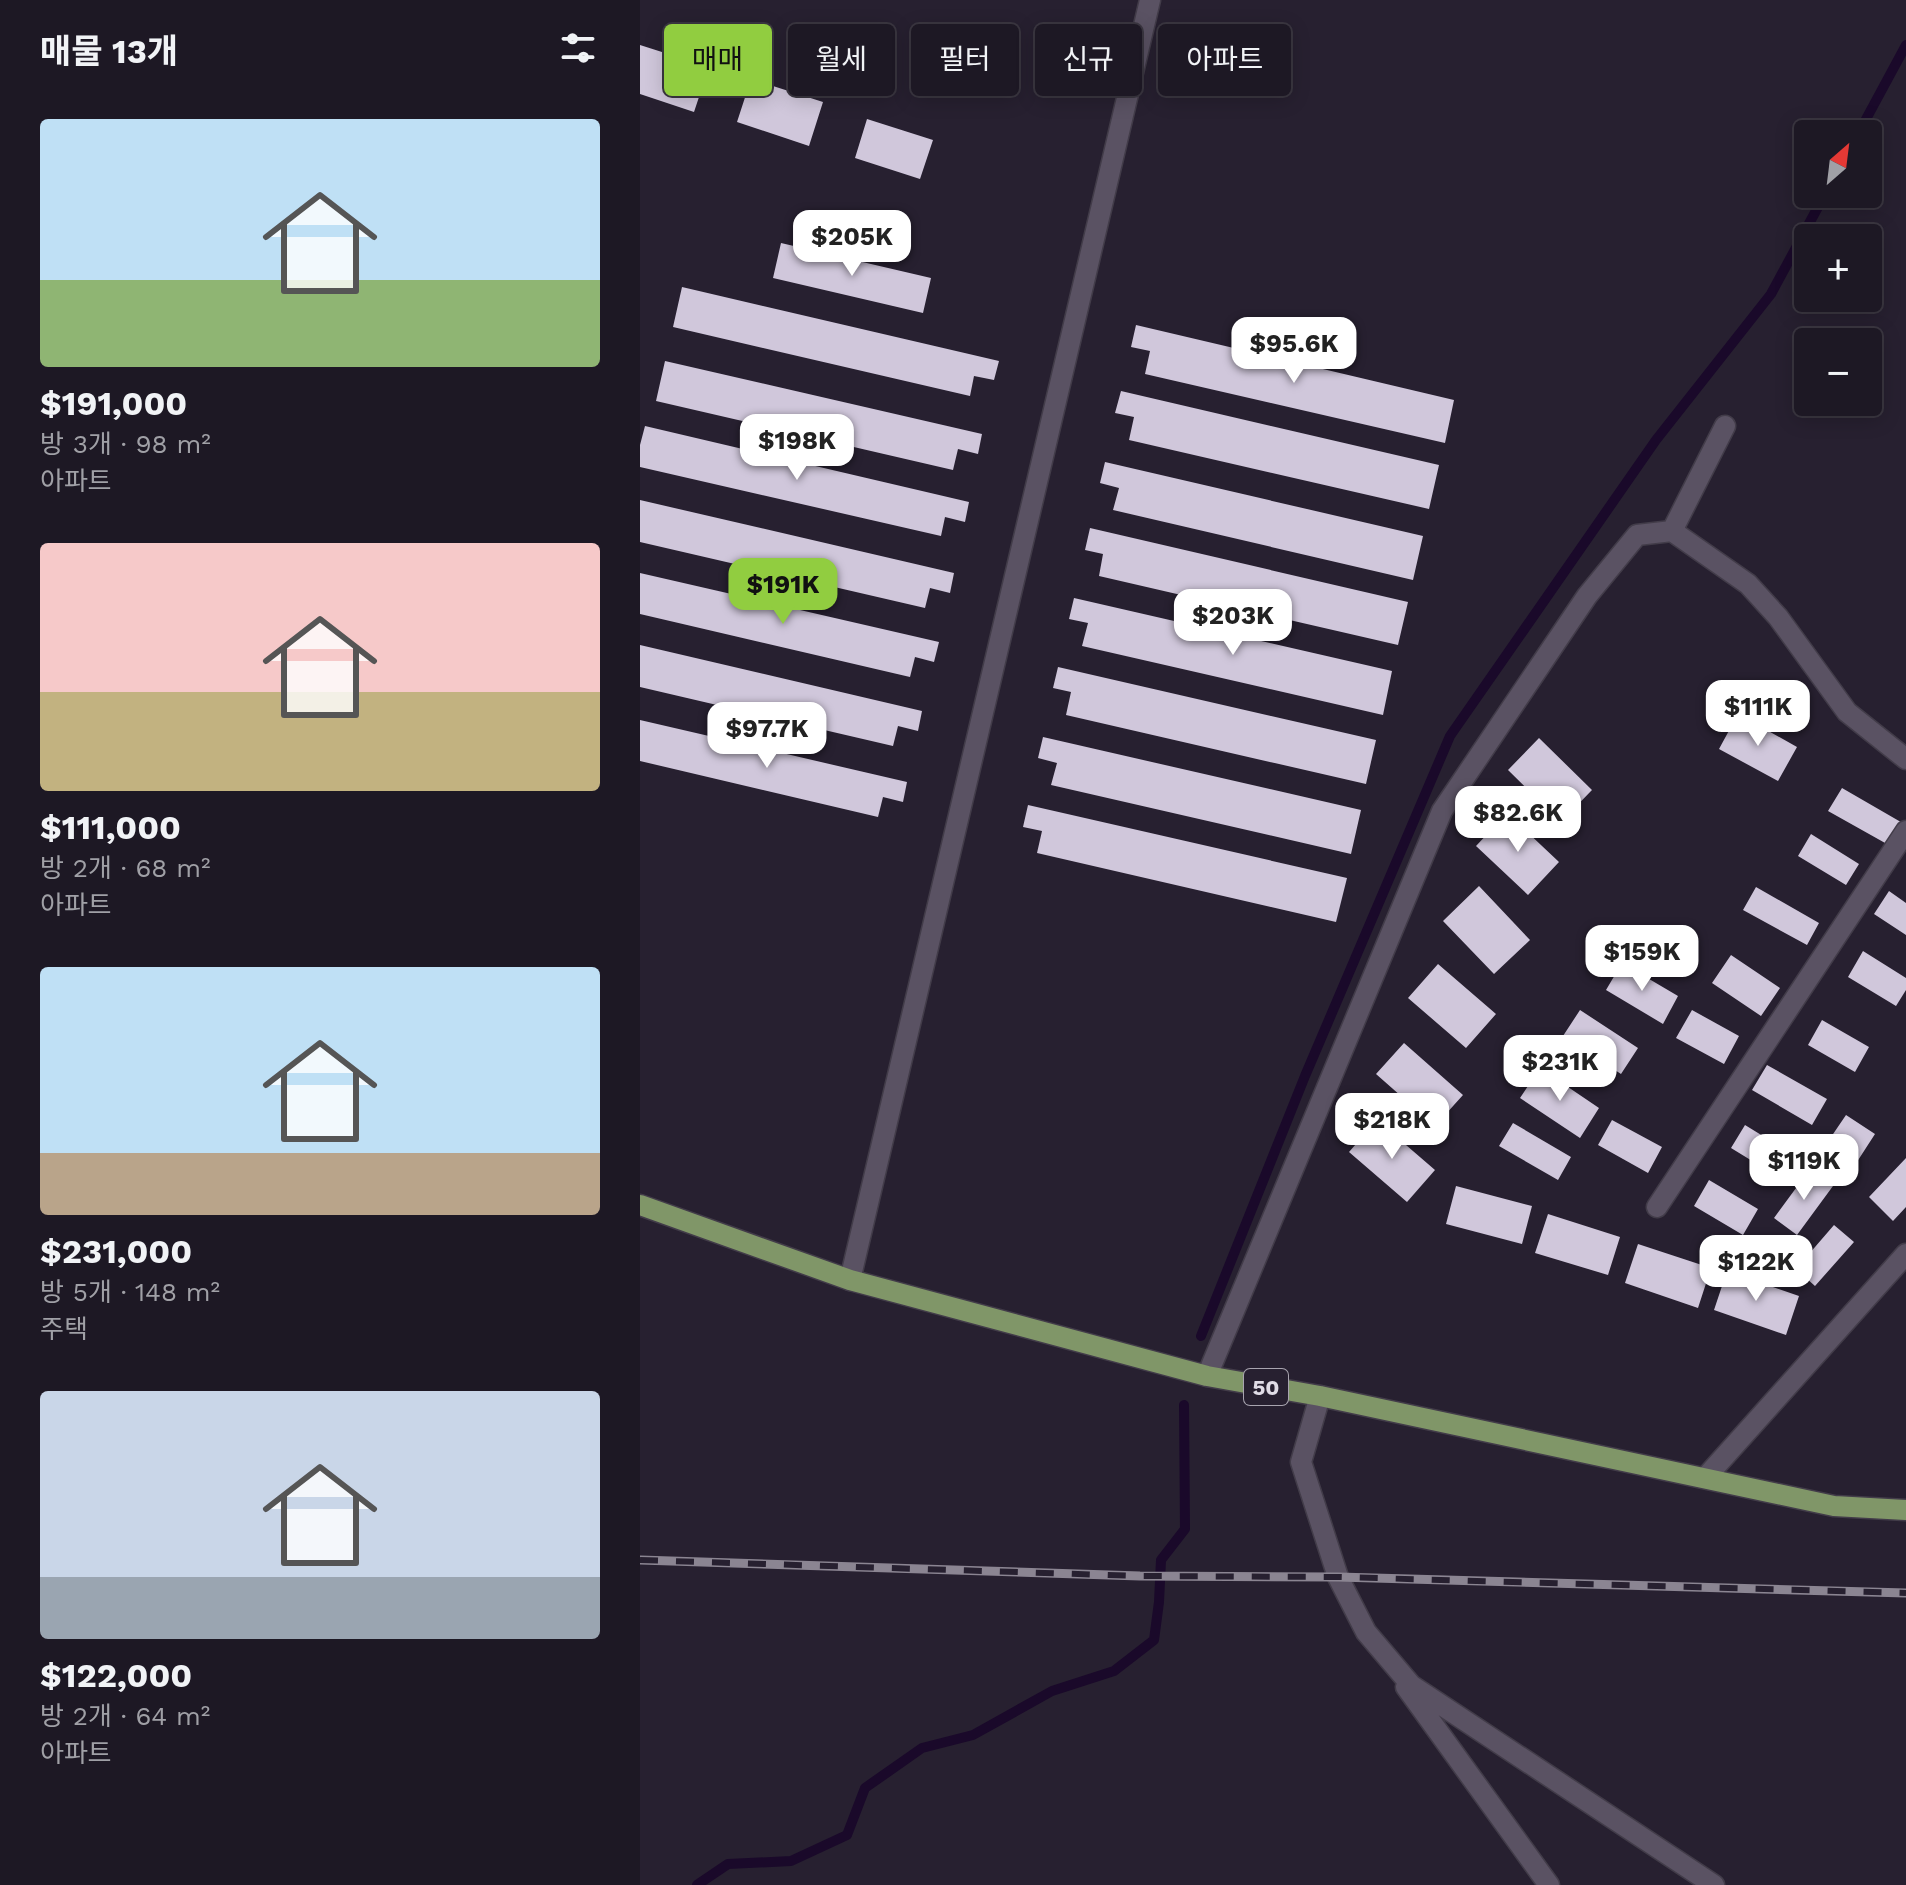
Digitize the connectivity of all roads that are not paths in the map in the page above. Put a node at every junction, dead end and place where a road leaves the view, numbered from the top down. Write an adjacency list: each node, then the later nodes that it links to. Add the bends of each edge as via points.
1 (1150, 0): 9 (street)
2 (1725, 426): 3 (street)
3 (1672, 531): 4 (street, via 1748,584 1847,712); 10 (street, via 1637,535 1587,596 1442,811)
4 (1906, 759)
5 (1906, 831): 7 (street)
6 (640, 1205): 9 (main road, 50)
7 (1657, 1207)
8 (1906, 1254): 12 (street)
9 (850, 1280): 10 (main road, 50)
10 (1207, 1376): 11 (main road, 50)
11 (1320, 1396): 12 (main road, 50); 14 (street, via 1301,1462 1338,1577)
12 (1706, 1477): 13 (main road, 50, via 1834,1506)
13 (1906, 1510)
14 (1366, 1632): 15 (street); 16 (street, via 1411,1685)
15 (1549, 1885)
16 (1714, 1885)

